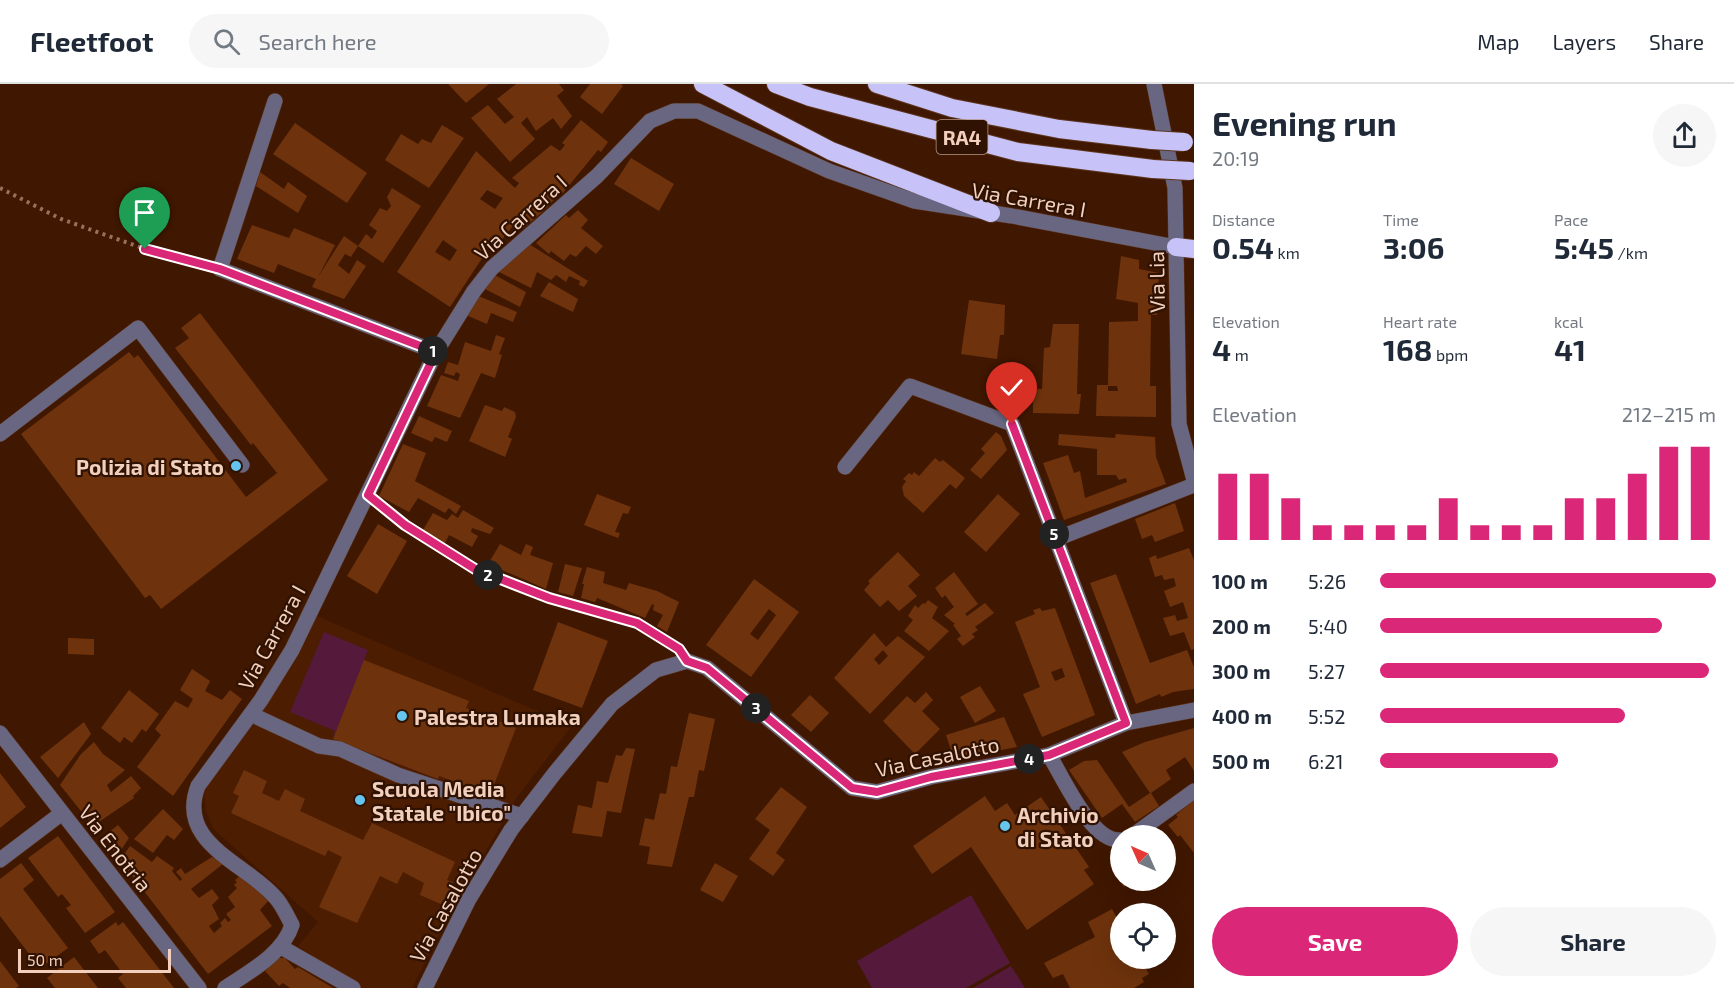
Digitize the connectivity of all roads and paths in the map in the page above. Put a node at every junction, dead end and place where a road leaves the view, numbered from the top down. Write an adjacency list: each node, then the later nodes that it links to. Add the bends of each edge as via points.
1 (703, 84): 9 (highway, via 831,151)
2 (776, 84): 7 (highway, RA4, bridge, via 810,97 1018,152)
3 (877, 84): 6 (highway, RA4, bridge, via 952,108 1059,129)
4 (1154, 84): 10 (street, Via Lia)
5 (275, 101): 11 (street)
6 (1189, 142)
7 (1192, 171)
8 (0, 188): 11 (path, via 61,219 145,249)
9 (991, 213): 10 (street, Via Carrera I); 12 (street, Via Carrera I, via 914,201 829,171 698,111 674,111 650,121 597,176 492,267)
10 (1185, 248): 16 (street, Via Lia, via 1179,424)
11 (220, 269): 12 (street)
12 (436, 352): 18 (street, Via Carrera I)
13 (0, 434): 14 (street, via 138,328)
14 (243, 465)
15 (845, 467): 19 (street, via 910,386 1012,424)
16 (1194, 480)
17 (1194, 485): 19 (street)
18 (368, 495): 20 (path, via 405,525 475,569 549,598 637,623 679,649); 32 (street, Via Carrera I, via 292,650 198,786 193,799 198,831 276,897 292,925)
19 (1056, 538): 23 (street)
20 (687, 661): 25 (street, Via Casalotto, via 707,668 852,788 877,792 931,777); 28 (street, Via Casalotto, via 656,670 612,704)
21 (1194, 710): 23 (street, Via Casalotto)
22 (257, 717): 28 (street, via 319,746 340,749 398,775)
23 (1126, 723): 25 (street, Via Casalotto)
24 (0, 733): 27 (street, Via Enotria)
25 (1049, 755): 30 (street, via 1090,823)
26 (1194, 791): 29 (street)
27 (62, 813): 31 (street); 33 (street, Via Enotria)
28 (522, 816): 36 (street, Via Casalotto, via 469,899)
29 (1147, 825)
30 (1110, 838)
31 (0, 860)
32 (281, 947): 34 (street); 35 (street)
33 (199, 988)
34 (225, 988)
35 (353, 988)
36 (424, 988)

